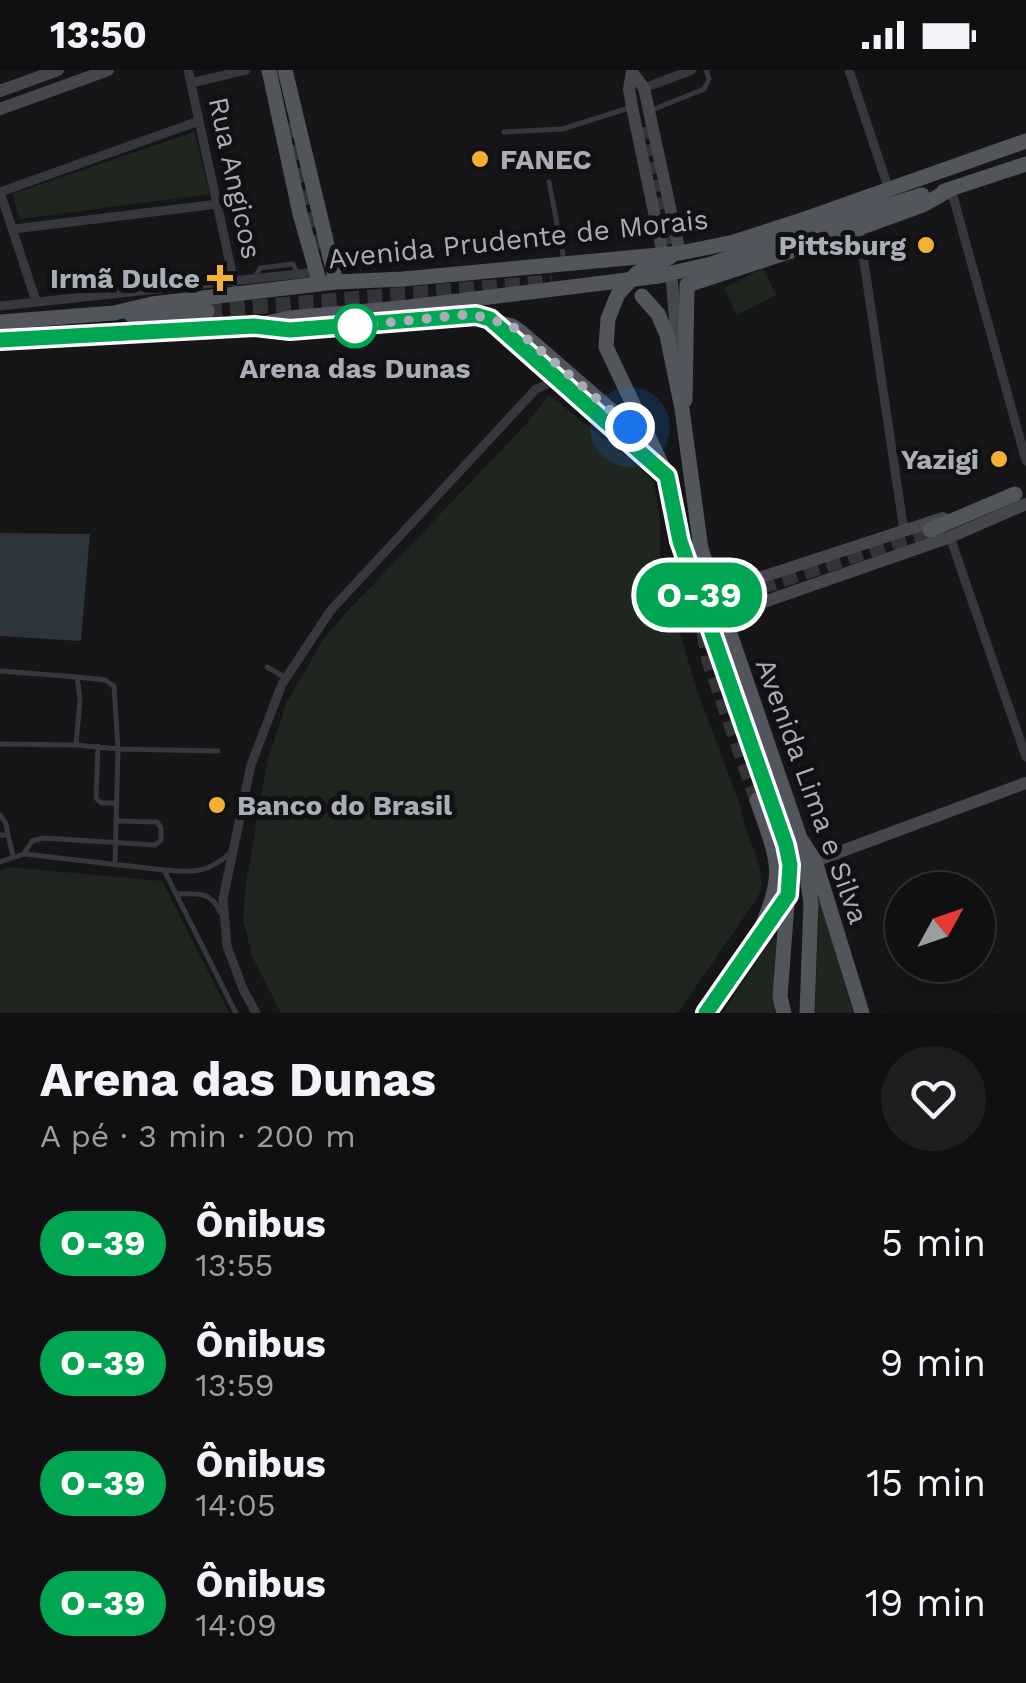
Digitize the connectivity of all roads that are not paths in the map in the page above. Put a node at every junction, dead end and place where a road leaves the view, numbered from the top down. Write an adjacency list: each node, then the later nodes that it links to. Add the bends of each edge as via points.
1 (108, 70): 14 (main road)
2 (188, 70): 10 (street, Rua Angicos)
3 (246, 70): 10 (street)
4 (692, 70): 11 (street)
5 (706, 70): 15 (lane, via 704,89)
6 (850, 70): 24 (street)
7 (51, 71): 12 (main road)
8 (632, 71): 11 (main road); 13 (main road); 18 (main road)
9 (279, 79): 17 (main road); 31 (main road)
10 (191, 83): 16 (street, Rua Angicos)
11 (644, 88): 15 (main road)
12 (0, 91)
13 (632, 107): 19 (lane, via 562,130); 29 (main road)
14 (0, 108)
15 (649, 111): 29 (main road)
16 (199, 121): 25 (street); 26 (street, Rua Angicos)
17 (290, 123)
18 (644, 127)
19 (504, 132)
20 (1026, 142): 24 (main road, Avenida Prudente de Morais)
21 (1026, 164): 23 (main road)
22 (549, 182): 30 (lane)
23 (950, 189): 27 (main road); 41 (main road, Avenida Prudente de Morais, bridge, via 659,276); 48 (street)
24 (889, 190): 29 (main road, Avenida Prudente de Morais, via 734,242)
25 (0, 192): 28 (street)
26 (218, 204): 28 (street); 33 (street, Rua Angicos)
27 (859, 228): 46 (main road, via 688,285); 52 (street)
28 (14, 229): 35 (street)
29 (673, 253): 30 (main road, Avenida Prudente de Morais); 47 (main road, Avenida Lima e Silva, via 632,278 612,306 605,333 616,374)
30 (565, 263): 31 (main road, Avenida Prudente de Morais)
31 (324, 280): 33 (main road, Avenida Prudente de Morais); 33 (street, via 298,274)
32 (672, 282): 46 (main road)
33 (235, 287): 35 (street); 38 (main road, Avenida Prudente de Morais)
34 (642, 296): 46 (main road, via 664,326)
35 (36, 301): 36 (street)
36 (0, 306)
37 (207, 311): 38 (main road)
38 (114, 313): 40 (main road, Avenida Prudente de Morais)
39 (490, 319): 41 (main road, via 468,314 290,330); 43 (street); 47 (main road, via 522,333)
40 (0, 322)
41 (254, 326): 42 (main road, Avenida Prudente de Morais)
42 (0, 340)
43 (542, 367): 44 (street); 45 (street)
44 (556, 380): 45 (street); 49 (street)
45 (536, 390): 59 (street, via 331,610)
46 (682, 409): 54 (main road, Avenida Lima e Silva, via 701,549)
47 (651, 446): 49 (main road, Avenida Lima e Silva)
48 (1026, 461)
49 (667, 476): 82 (main road, Avenida Lima e Silva, via 680,541 786,845)
50 (1022, 496): 51 (main road); 52 (main road); 53 (main road)
51 (930, 530)
52 (904, 531): 54 (main road)
53 (950, 537): 55 (main road, via 732,614); 65 (street)
54 (716, 592): 55 (main road, Avenida Lima e Silva)
55 (726, 627): 72 (main road, Avenida Lima e Silva)
56 (267, 667): 59 (lane)
57 (0, 671): 58 (lane)
58 (77, 677): 61 (lane); 63 (lane, via 114,686)
59 (286, 678): 74 (street, via 251,765)
60 (0, 744): 61 (lane)
61 (76, 745): 62 (lane)
62 (98, 746): 63 (lane); 68 (lane, via 96,798)
63 (118, 749): 64 (lane); 68 (lane)
64 (218, 750)
65 (1026, 758)
66 (1026, 783): 77 (main road)
67 (757, 800): 84 (main road, via 778,886)
68 (116, 803): 70 (lane)
69 (0, 816): 71 (lane)
70 (116, 821): 73 (lane); 73 (lane, via 157,822 161,828 156,845)
71 (4, 835): 76 (lane)
72 (800, 838): 77 (main road, Avenida Lima e Silva); 89 (main road, via 811,903)
73 (115, 842): 75 (lane, via 43,838); 79 (lane)
74 (230, 853): 80 (lane, via 198,872); 83 (street)
75 (24, 854): 76 (lane); 79 (lane)
76 (14, 856): 78 (lane)
77 (816, 861): 90 (main road, Avenida Lima e Silva)
78 (0, 862)
79 (115, 863): 80 (lane)
80 (164, 870): 81 (lane)
81 (177, 894): 83 (lane, via 204,894); 85 (lane)
82 (788, 895): 84 (main road); 88 (main road, Avenida Lima e Silva)
83 (223, 922): 86 (street)
84 (756, 938): 87 (main road)
85 (236, 1013)
86 (256, 1013)
87 (706, 1013)
88 (784, 1013)
89 (807, 1013)
90 (862, 1013)

